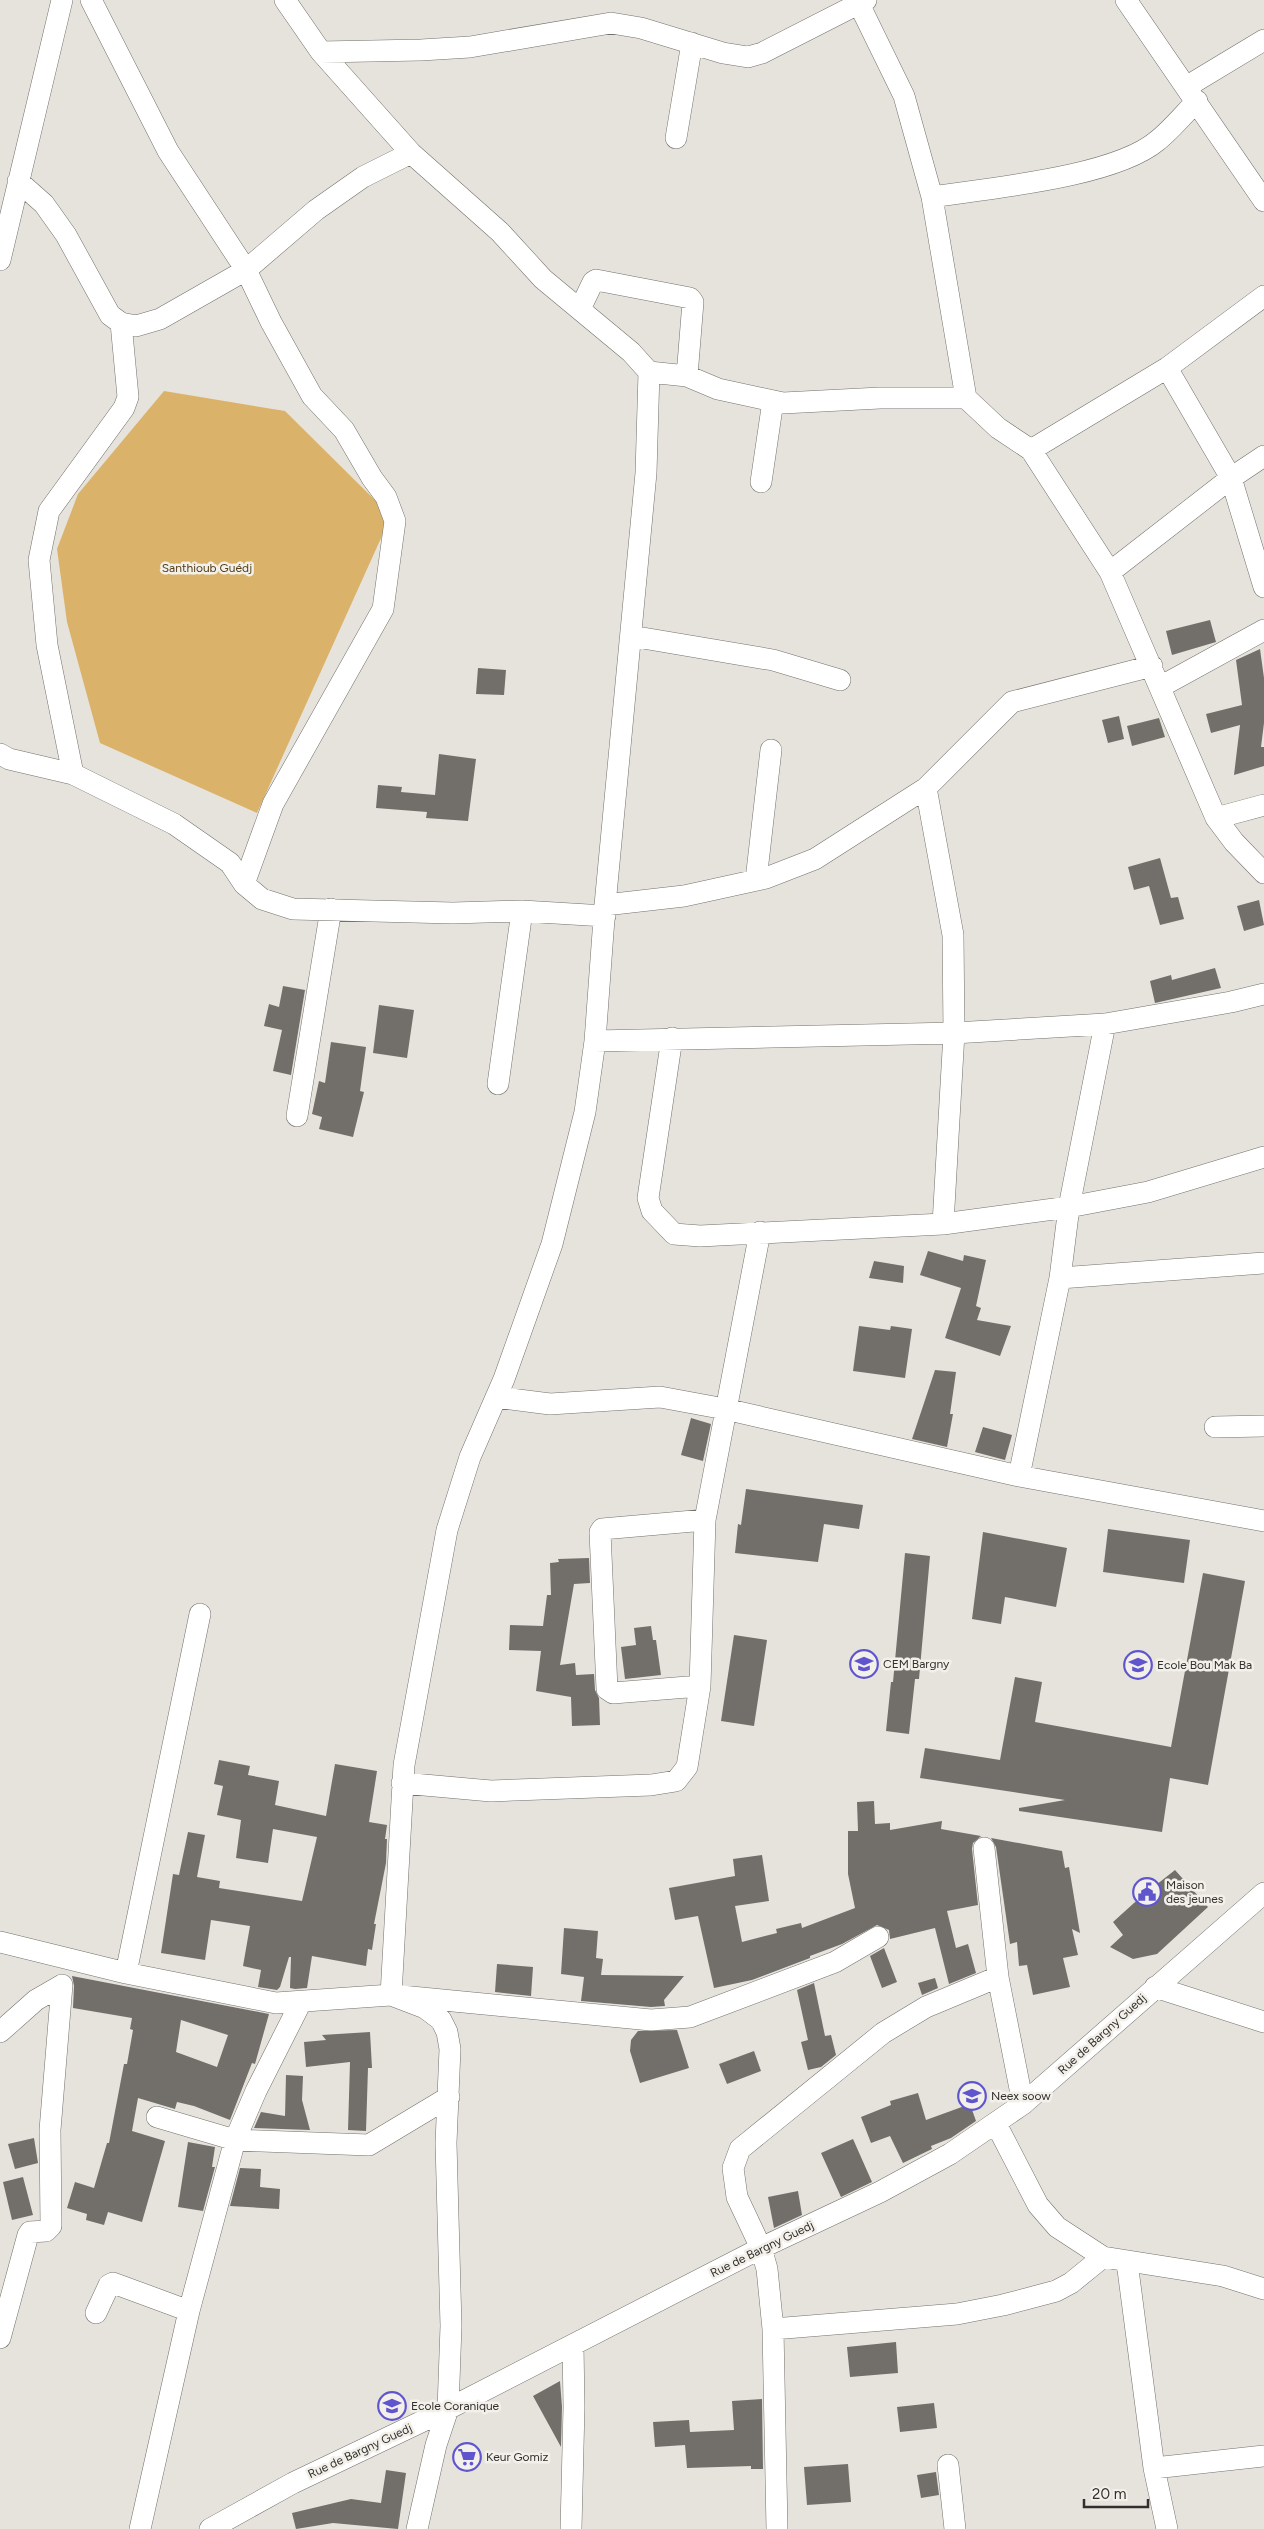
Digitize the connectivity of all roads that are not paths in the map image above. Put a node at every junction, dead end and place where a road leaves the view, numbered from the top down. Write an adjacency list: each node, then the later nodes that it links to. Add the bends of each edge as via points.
1 (62, 0): 12 (street)
2 (92, 0): 16 (street, via 168,151)
3 (285, 0): 8 (street)
4 (1126, 0): 9 (street)
5 (861, 1): 7 (street, via 754,57 723,53); 13 (street, via 904,96)
6 (1264, 40): 9 (street)
7 (692, 43): 8 (street, via 611,23 470,47); 10 (street)
8 (321, 52): 11 (street)
9 (1191, 94): 13 (street, via 1156,142 1128,158 1064,176); 14 (street)
10 (676, 138)
11 (411, 153): 16 (street, via 363,177 316,210); 18 (street, via 500,232 543,279)
12 (18, 181): 15 (street); 19 (street, via 44,204 66,235 110,315)
13 (932, 197): 23 (street)
14 (1264, 201)
15 (0, 260)
16 (246, 270): 19 (street, via 160,319 136,326); 44 (street, via 312,396 344,430 386,497 395,521 384,609 273,804)
17 (1264, 296): 20 (street)
18 (580, 309): 21 (street, via 632,352); 22 (street, via 596,280 690,298 693,302)
19 (121, 323): 38 (street, via 128,397 124,408 49,511 39,560 47,645)
20 (1167, 368): 25 (street); 27 (street)
21 (649, 372): 22 (street); 32 (street, via 646,473)
22 (687, 376): 24 (street, via 718,389)
23 (966, 398): 24 (street); 25 (street, via 998,428)
24 (773, 401): 28 (street)
25 (1031, 450): 29 (street)
26 (1264, 456): 27 (street)
27 (1231, 478): 29 (street); 30 (street)
28 (761, 482)
29 (1110, 572): 33 (street)
30 (1264, 587)
31 (1264, 630): 35 (street)
32 (632, 636): 34 (street, via 773,660); 46 (street)
33 (1152, 666): 35 (street); 39 (street, via 1012,702)
34 (840, 680)
35 (1160, 687): 41 (street)
36 (771, 750): 43 (street)
37 (0, 754): 38 (street)
38 (73, 774): 44 (street, via 174,824 230,862)
39 (926, 788): 43 (street, via 815,859); 50 (street, via 953,935)
40 (1264, 805): 41 (street)
41 (1216, 818): 42 (street)
42 (1264, 873)
43 (756, 880): 46 (street)
44 (244, 884): 45 (street, via 262,899 293,909)
45 (331, 909): 47 (street, via 453,913); 54 (street)
46 (605, 910): 47 (street); 52 (street)
47 (522, 911): 53 (street)
48 (1264, 994): 49 (street)
49 (1105, 1024): 50 (street); 56 (street)
50 (954, 1033): 51 (street); 57 (street)
51 (672, 1038): 52 (street); 58 (street, via 648,1198 652,1211 674,1234 700,1236)
52 (595, 1041): 61 (street, via 585,1112 552,1244)
53 (498, 1084)
54 (297, 1116)
55 (1264, 1157): 56 (street, via 1148,1192)
56 (1069, 1207): 57 (street); 60 (street)
57 (944, 1224): 58 (street)
58 (760, 1232): 62 (street)
59 (1264, 1263): 60 (street)
60 (1060, 1278): 65 (street)
61 (496, 1397): 62 (street, via 550,1404 660,1397); 70 (street, via 470,1457 447,1530)
62 (725, 1410): 65 (street); 66 (street)
63 (1264, 1426): 64 (street)
64 (1215, 1427)
65 (1019, 1476): 67 (street)
66 (705, 1520): 69 (street); 69 (street, via 602,1529 600,1532 607,1689 614,1693)
67 (1264, 1521)
68 (200, 1614): 75 (street)
69 (700, 1686): 70 (street, via 687,1766 676,1781 651,1785 491,1792)
70 (402, 1784): 78 (street)
71 (984, 1848): 76 (street)
72 (1264, 1893): 77 (street, Rue de Bargny Guedj)
73 (878, 1937): 78 (street, via 835,1962 690,2017 651,2020)
74 (0, 1942): 75 (street)
75 (126, 1973): 79 (street, via 276,2003)
76 (998, 1977): 83 (street); 87 (street, via 926,2007 883,2033 740,2149 732,2168 737,2197)
77 (1154, 1987): 80 (street); 83 (street, Rue de Bargny Guedj)
78 (392, 1995): 79 (street); 82 (street, via 425,2008 441,2020 448,2032)
79 (301, 2002): 86 (street)
80 (1264, 2022)
81 (0, 2032): 94 (street, via 36,2000 62,1985 50,2130 51,2226 46,2231 28,2235)
82 (449, 2097): 86 (street, via 369,2145); 96 (street, via 446,2142 451,2326)
83 (1023, 2104): 85 (street, Rue de Bargny Guedj)
84 (157, 2117): 86 (street)
85 (996, 2124): 87 (street, Rue de Bargny Guedj, via 950,2154 880,2192); 88 (street, via 1038,2204 1057,2227)
86 (235, 2140): 91 (street)
87 (761, 2248): 93 (street, via 767,2269); 95 (street, Rue de Bargny Guedj)
88 (1103, 2257): 89 (street); 93 (street, via 1056,2291 1003,2305 957,2314)
89 (1127, 2262): 90 (street, via 1223,2276); 99 (street)
90 (1264, 2290)
91 (189, 2310): 92 (street, via 113,2283); 100 (street)
92 (96, 2313)
93 (773, 2329): 104 (street)
94 (0, 2338)
95 (573, 2345): 96 (street, Rue de Bargny Guedj); 103 (street)
96 (448, 2409): 101 (street, Rue de Bargny Guedj, via 293,2483); 102 (street, via 436,2445)
97 (1264, 2456): 99 (street)
98 (948, 2465): 105 (street)
99 (1154, 2468): 106 (street)
100 (140, 2529)
101 (210, 2529)
102 (417, 2529)
103 (571, 2529)
104 (777, 2529)
105 (955, 2529)
106 (1167, 2529)

